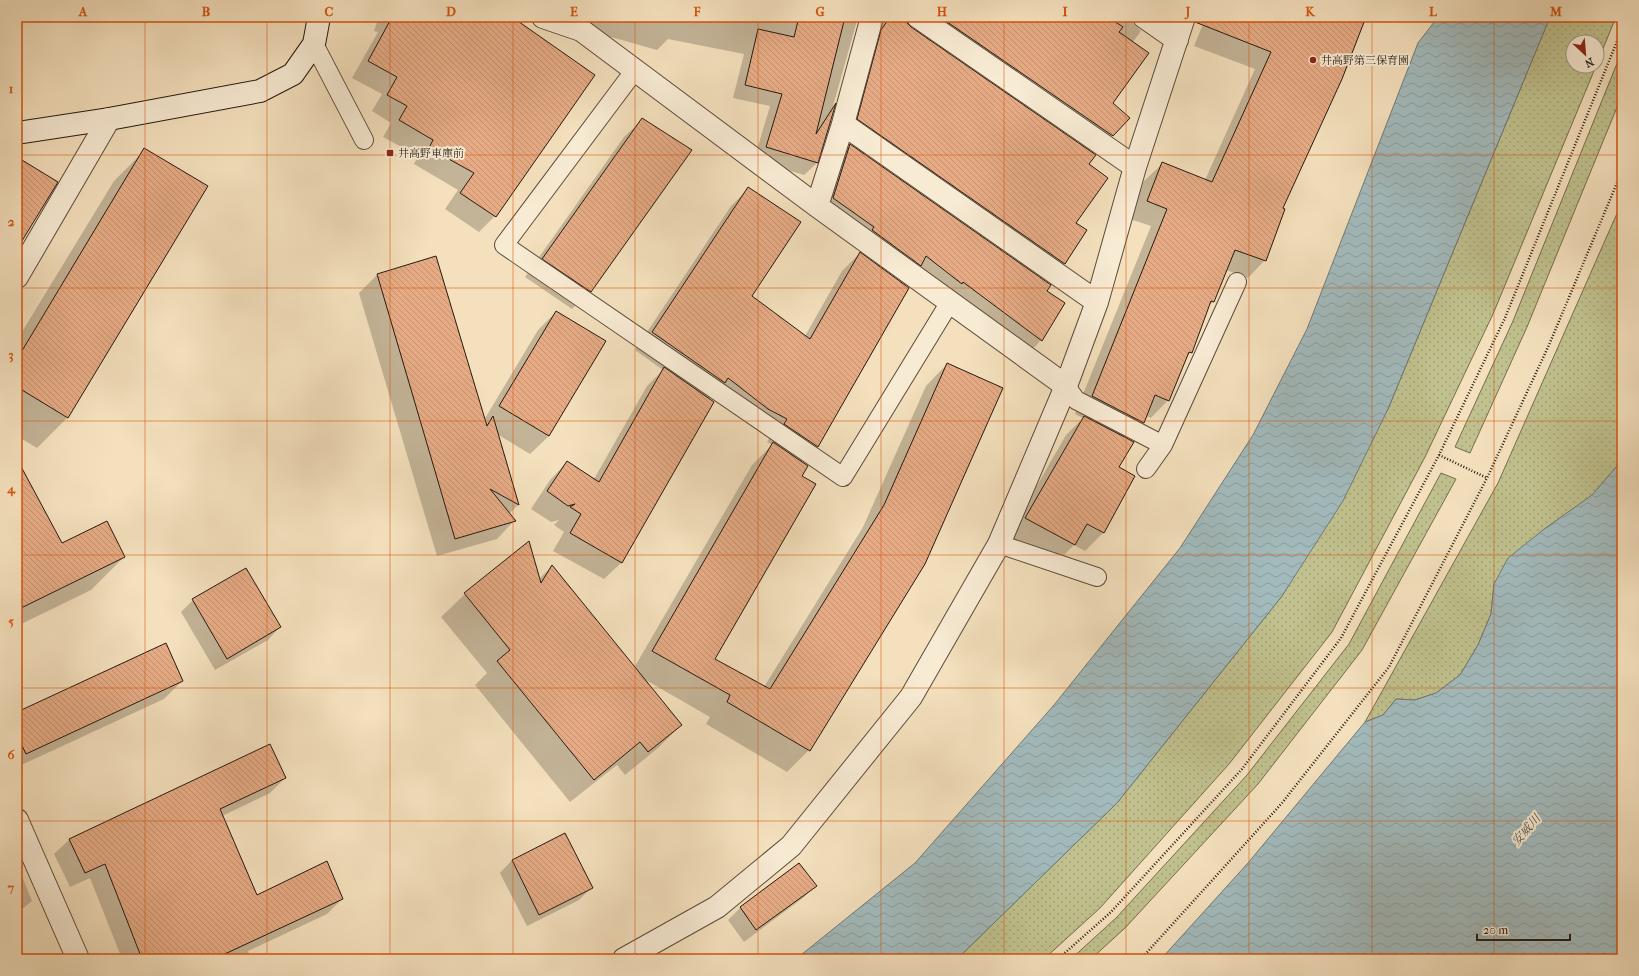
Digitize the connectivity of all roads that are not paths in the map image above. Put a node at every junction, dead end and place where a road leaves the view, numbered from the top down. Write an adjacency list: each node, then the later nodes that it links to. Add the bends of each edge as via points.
1 (319, 17): 8 (street)
2 (543, 17): 9 (street, via 581,30)
3 (872, 17): 11 (street)
4 (918, 17): 14 (street)
5 (1144, 17): 7 (street)
6 (1184, 17): 7 (street)
7 (1177, 40): 14 (street)
8 (314, 44): 10 (street, via 293,74 260,91); 13 (lane)
9 (635, 70): 15 (street); 18 (lane, via 504,245 843,477)
10 (109, 119): 12 (street); 16 (street)
11 (843, 124): 15 (street); 19 (street)
12 (17, 133)
13 (364, 140)
14 (1135, 167): 19 (street)
15 (817, 206): 18 (street)
16 (17, 277)
17 (1237, 282): 21 (lane)
18 (950, 302): 20 (street)
19 (1096, 302): 20 (street)
20 (1066, 386): 21 (lane, via 1076,400); 23 (street)
21 (1163, 445): 22 (lane)
22 (1146, 469)
23 (999, 544): 24 (lane); 27 (street, via 911,697 791,846 717,907)
24 (1097, 577)
25 (17, 820): 26 (street)
26 (78, 959)
27 (624, 959)

